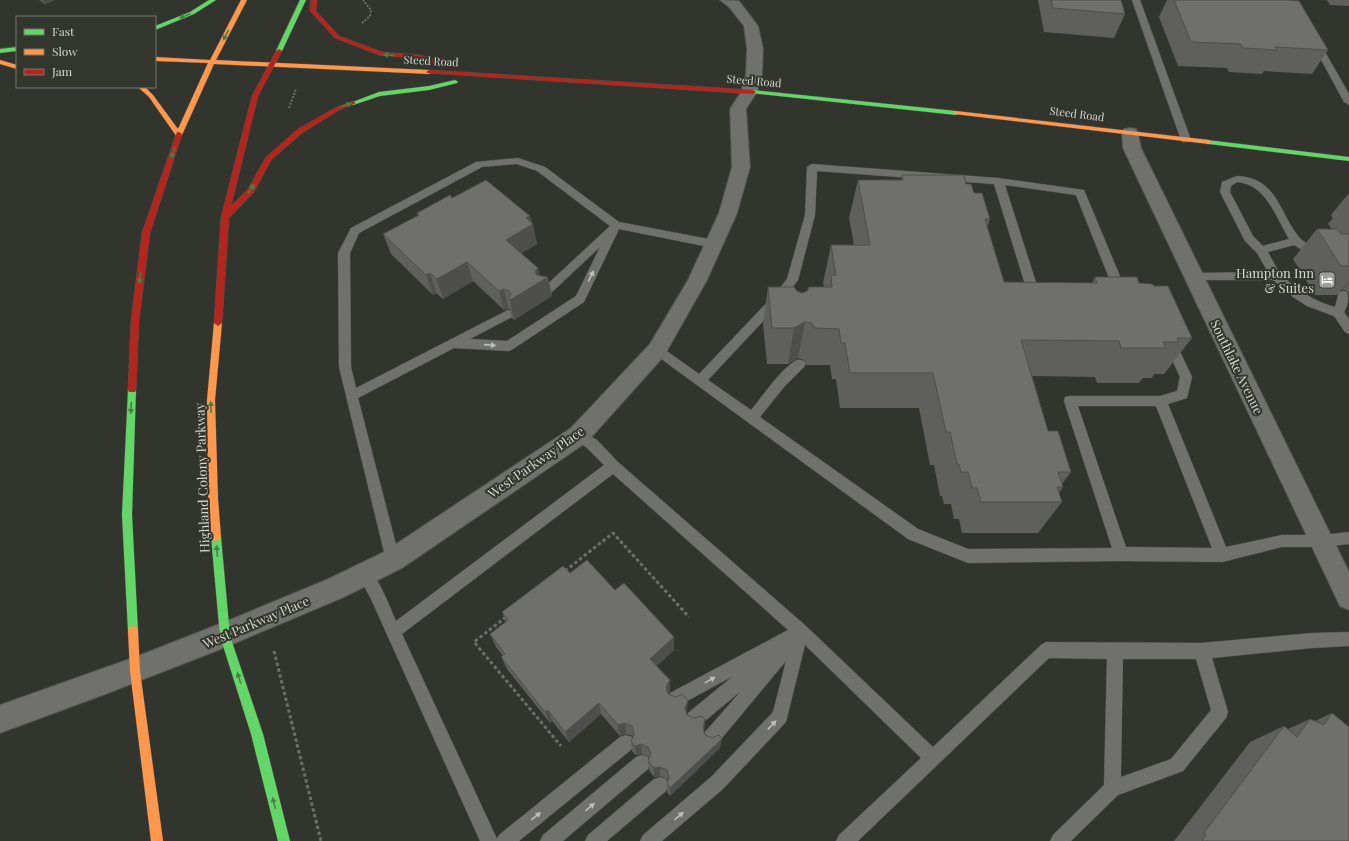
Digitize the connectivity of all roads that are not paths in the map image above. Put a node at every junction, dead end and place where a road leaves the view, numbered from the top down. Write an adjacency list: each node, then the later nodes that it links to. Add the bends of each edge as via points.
1 (213, 0): 7 (street, one-way to 7, via 192,13)
2 (244, 0): 14 (street, one-way to 14)
3 (303, 0): 16 (street, Highland Colony Parkway)
4 (314, 0): 18 (street, one-way to 4, via 420,57 381,54 337,37 314,11)
5 (727, 0): 20 (street, West Parkway Place, via 734,4 751,26 755,49)
6 (1136, 0): 24 (lane)
7 (156, 28)
8 (1311, 34): 21 (lane)
9 (16, 49): 10 (street)
10 (0, 51)
11 (0, 55): 12 (street)
12 (16, 55)
13 (156, 59): 14 (street, Steed Road)
14 (212, 61): 16 (street, Steed Road); 23 (street)
15 (0, 62): 17 (street)
16 (273, 65): 18 (street, Steed Road); 27 (street, Highland Colony Parkway, via 255,96)
17 (16, 67)
18 (481, 75): 20 (street, Steed Road); 27 (street, one-way to 18, via 251,190 268,159 300,130 337,109 379,94 429,88)
19 (142, 88): 23 (street, via 151,96)
20 (750, 92): 22 (street, Steed Road, via 1011,118); 30 (street, West Parkway Place, via 738,109 740,167 728,213)
21 (1349, 102)
22 (1130, 133): 24 (street, Steed Road); 34 (street, Southlake Avenue, via 1132,148)
23 (179, 135): 69 (street, one-way to 69, via 146,233 135,321 127,515)
24 (1186, 140): 25 (street, Steed Road)
25 (1349, 159)
26 (998, 181): 37 (lane, via 1080,192); 38 (lane, via 1034,294); 40 (lane, via 812,167 810,215 792,280)
27 (225, 217): 65 (street, Highland Colony Parkway, one-way to 27, via 213,500 211,400)
28 (616, 225): 30 (lane); 35 (lane); 47 (lane, one-way to 28, via 509,346 580,299); 51 (lane, via 541,169 518,161 480,164 355,231 344,253 345,367)
29 (1296, 241): 31 (lane); 31 (lane, via 1267,192 1251,181 1237,178 1226,184 1225,192 1249,238); 32 (lane, via 1311,249)
30 (714, 244): 48 (street, West Parkway Place, via 697,280)
31 (1261, 250): 33 (lane)
32 (1320, 259)
33 (1276, 276): 34 (lane); 43 (lane, via 1300,298 1324,310)
34 (1193, 277): 57 (street, Southlake Avenue)
35 (546, 291)
36 (1105, 293): 37 (lane)
37 (1121, 293): 41 (lane)
38 (1050, 294)
39 (1343, 295): 43 (lane, via 1342,306)
40 (780, 296): 42 (lane); 50 (lane)
41 (1133, 297)
42 (786, 307)
43 (1338, 312): 45 (lane)
44 (508, 314): 47 (lane)
45 (1349, 329)
46 (1165, 330): 52 (lane, via 1186,377 1183,394)
47 (451, 342): 51 (lane)
48 (656, 350): 50 (lane); 54 (street, West Parkway Place)
49 (800, 364): 53 (lane, via 780,383)
50 (700, 381): 53 (lane)
51 (350, 396): 60 (lane)
52 (1160, 401): 58 (lane, via 1070,401); 59 (lane)
53 (752, 418): 58 (lane, via 913,534 968,556)
54 (579, 435): 55 (lane, via 592,444); 60 (street, West Parkway Place)
55 (613, 466): 63 (lane); 64 (lane)
56 (1349, 538): 57 (lane)
57 (1322, 541): 59 (lane, via 1282,541); 62 (street, Southlake Avenue)
58 (1121, 554): 59 (lane)
59 (1222, 555)
60 (393, 560): 61 (street, West Parkway Place)
61 (365, 575): 64 (lane); 65 (street, West Parkway Place)
62 (1349, 598)
63 (801, 631): 70 (lane, one-way to 63); 72 (lane); 73 (lane); 75 (lane); 85 (lane, one-way to 63, via 717,783 780,716)
64 (393, 632): 81 (lane)
65 (225, 636): 69 (street, West Parkway Place); 80 (street, Highland Colony Parkway, one-way to 65, via 257,734)
66 (1349, 639): 67 (lane)
67 (1202, 651): 68 (lane); 78 (lane, via 1220,712 1178,765)
68 (1115, 652): 75 (lane, via 1046,650); 78 (lane)
69 (136, 671): 71 (street, West Parkway Place); 79 (street)
70 (676, 698)
71 (0, 719)
72 (694, 719)
73 (711, 738)
74 (626, 743): 82 (lane, one-way to 74)
75 (933, 758): 86 (lane)
76 (642, 763): 83 (lane, one-way to 76)
77 (660, 785): 84 (lane)
78 (1112, 788): 87 (lane)
79 (157, 841)
80 (284, 841)
81 (490, 841)
82 (506, 841)
83 (549, 841)
84 (594, 841)
85 (649, 841)
86 (845, 841)
87 (1059, 841)

